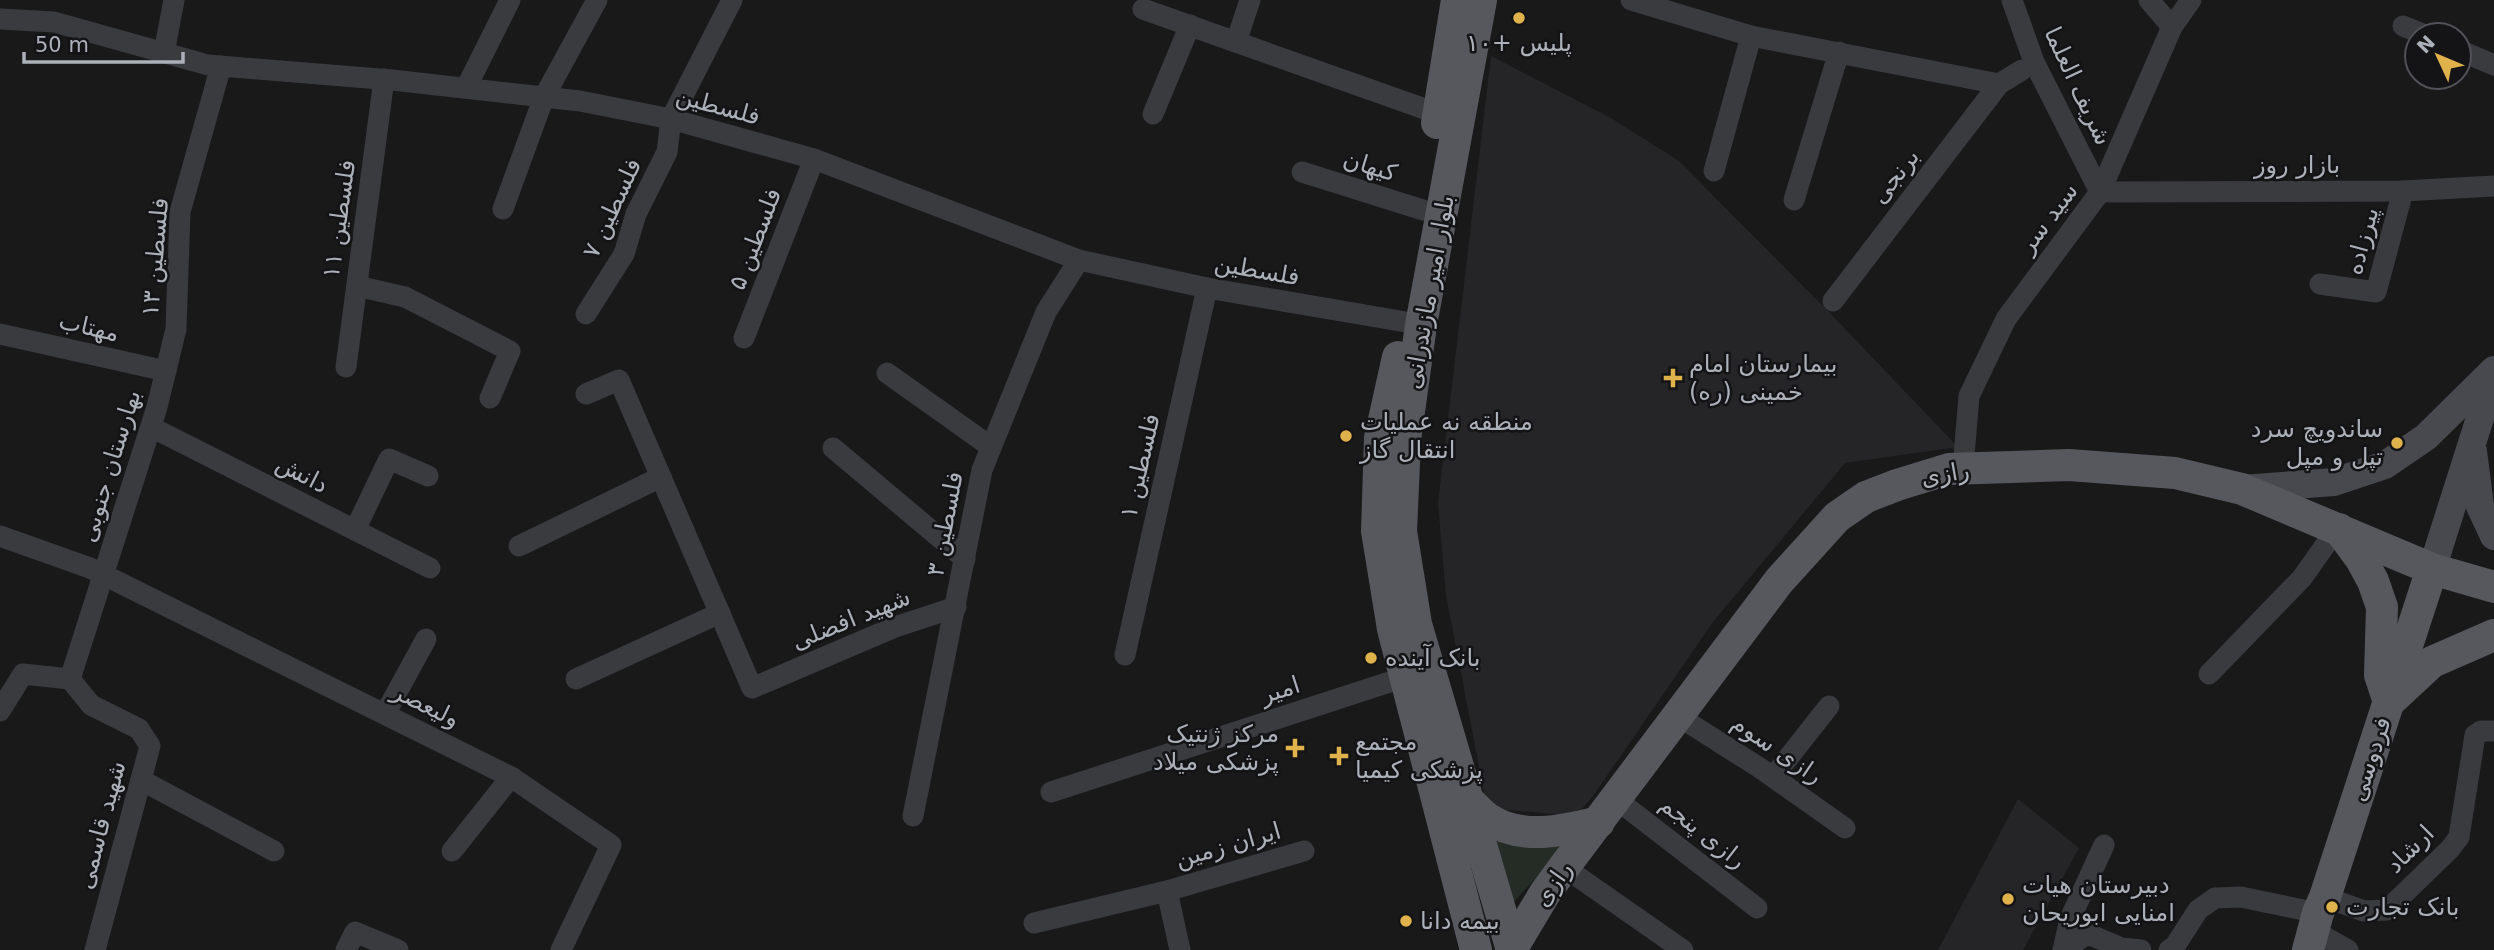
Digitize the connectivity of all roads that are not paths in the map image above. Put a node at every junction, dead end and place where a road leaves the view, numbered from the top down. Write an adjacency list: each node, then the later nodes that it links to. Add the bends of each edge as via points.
1 (174, 0): 18 (street)
2 (509, 0): 26 (street)
3 (597, 0): 27 (street)
4 (732, 0): 30 (street, فلسطین ۷)
5 (1250, 0): 17 (street)
6 (1457, 0): 29 (main road, بلوار امیر مازندرانی)
7 (1481, 0): 92 (main road, بلوار امیر مازندرانی, via 1421,325 1405,440 1401,531 1416,624)
8 (1631, 0): 16 (street)
9 (2012, 0): 36 (street, شریف العلما, via 2034,62)
10 (2149, 0): 15 (street)
11 (2191, 0): 15 (street, سید سر)
12 (1143, 9): 14 (street)
13 (0, 19): 18 (street, فلسطین, via 54,22)
14 (1190, 25): 17 (street); 28 (street)
15 (2172, 27): 36 (street, سید سر)
16 (1751, 36): 19 (street); 32 (street)
17 (1236, 42): 29 (street)
18 (164, 52): 22 (street, فلسطین)
19 (1839, 52): 25 (street); 37 (street)
20 (2473, 56): 21 (street)
21 (2494, 65)
22 (221, 66): 24 (street, فلسطین); 50 (street, فلسطین ۱۳, via 180,212 176,329)
23 (2022, 70): 25 (street)
24 (384, 79): 26 (street, فلسطین); 42 (street, فلسطین ۱۱)
25 (1999, 84): 44 (street, برنجی)
26 (466, 88): 27 (street, فلسطین)
27 (544, 97): 30 (street, فلسطین); 38 (street)
28 (1153, 114)
29 (1438, 114): 39 (main road, بلوار امیر مازندرانی)
30 (671, 119): 31 (street, فلسطین); 45 (street, فلسطین ۷, via 667,152 636,214 624,254)
31 (814, 159): 40 (street, فلسطین); 48 (street, فلسطین ۵)
32 (1714, 170)
33 (1302, 172): 39 (street, کیهان)
34 (2494, 186): 35 (street, بازار روز)
35 (2403, 191): 36 (street, بازار روز); 41 (street, پیرزاده, via 2376,292)
36 (2100, 192): 59 (street, سید سر, via 2006,318 1969,396)
37 (1794, 200)
38 (503, 209)
39 (1423, 210): 46 (main road, بلوار امیر مازندرانی)
40 (1079, 260): 43 (street, فلسطین); 57 (street, فلسطین ۳, via 1046,312)
41 (2320, 284)
42 (357, 286): 49 (street, فلسطین ۱۱); 54 (street, via 405,297 510,351)
43 (1207, 288): 46 (street, فلسطین); 77 (street, فلسطین ۱)
44 (1833, 301)
45 (586, 314)
46 (1405, 322): 79 (main road, بلوار امیر مازندرانی, via 1380,438 1377,531 1392,629)
47 (0, 334): 50 (street, مهتاب)
48 (744, 338)
49 (346, 367)
50 (166, 371): 55 (street, بهارستان جنوبی)
51 (2494, 372): 56 (main road); 62 (main road, via 2426,437 2385,465 2334,482)
52 (887, 373): 57 (street)
53 (586, 394): 61 (street, via 619,380)
54 (490, 398)
55 (151, 427): 64 (street, دانش); 71 (street, بهارستان جنوبی)
56 (2472, 443): 66 (main road, via 2480,506); 70 (main road)
57 (991, 447): 68 (street, فلسطین ۳, via 982,470)
58 (833, 448): 68 (street)
59 (1963, 468): 62 (main road, رازی, via 2082,466 2175,473); 86 (main road, رازی, via 1866,497 1837,517 1779,581)
60 (428, 476): 64 (street, via 389,459)
61 (661, 477): 67 (street); 74 (street)
62 (2242, 489): 63 (main road, رازی)
63 (2338, 527): 70 (main road, رازی); 78 (street, via 2302,578); 82 (main road, via 2361,559 2382,607 2380,675)
64 (355, 530): 69 (street, دانش)
65 (0, 536): 71 (street, ولیعصر)
66 (2494, 536)
67 (519, 546)
68 (965, 559): 73 (street, فلسطین ۳)
69 (430, 568)
70 (2432, 569): 72 (main road, رازی); 82 (main road, فردوسی)
71 (104, 576): 80 (street, بهارستان جنوبی); 85 (street, ولیعصر)
72 (2494, 587)
73 (956, 607): 74 (street, شهید افضلی, via 895,627 752,688); 94 (street, فلسطین ۳)
74 (720, 613): 81 (street)
75 (2494, 635): 82 (main road, via 2432,662)
76 (426, 639): 85 (street)
77 (1125, 655)
78 (2209, 674)
79 (1405, 677): 91 (street, امیر); 110 (main road, بلوار امیر مازندرانی)
80 (70, 679): 84 (street, via 23,674); 90 (street, شهید قاسمی, via 91,705 139,729 145,737 150,746)
81 (576, 679)
82 (2389, 702): 104 (main road, فردوسی)
83 (1829, 706): 89 (street)
84 (0, 711)
85 (384, 714): 88 (street, ولیعصر)
86 (1678, 716): 89 (street, رازی سوم); 93 (main road, رازی)
87 (2494, 732): 104 (street, ارشاد, via 2481,731 2475,736 2459,837 2451,849 2387,910)
88 (511, 776): 99 (street); 108 (street, ولیعصر, via 611,845)
89 (1773, 777): 95 (street, رازی سوم)
90 (141, 780): 98 (street); 105 (street, شهید قاسمی)
91 (1051, 792)
92 (1467, 799): 93 (main road, رازی, via 1486,818 1507,829 1540,832 1563,831); 111 (main road, بلوار امیر مازندرانی)
93 (1608, 810): 100 (main road, رازی); 102 (street, رازی پنجم)
94 (913, 816)
95 (1845, 828)
96 (2104, 845): 113 (street, via 2070,919)
97 (1304, 850): 101 (street, ایران زمین)
98 (274, 851)
99 (452, 851)
100 (1564, 867): 111 (main road, رازی); 112 (street)
101 (1167, 891): 103 (street, ایران زمین); 109 (street, ایران زمین)
102 (1756, 908)
103 (1034, 923)
104 (2317, 923): 115 (street, via 2241,897 2215,898 2198,910); 116 (street)
105 (95, 950)
106 (346, 950): 107 (street, via 355,932)
107 (398, 950)
108 (561, 950)
109 (1180, 950)
110 (1476, 950)
111 (1512, 950)
112 (1683, 950)
113 (2064, 950): 114 (street, via 2085,935)
114 (2141, 950)
115 (2169, 950)
116 (2348, 950)

